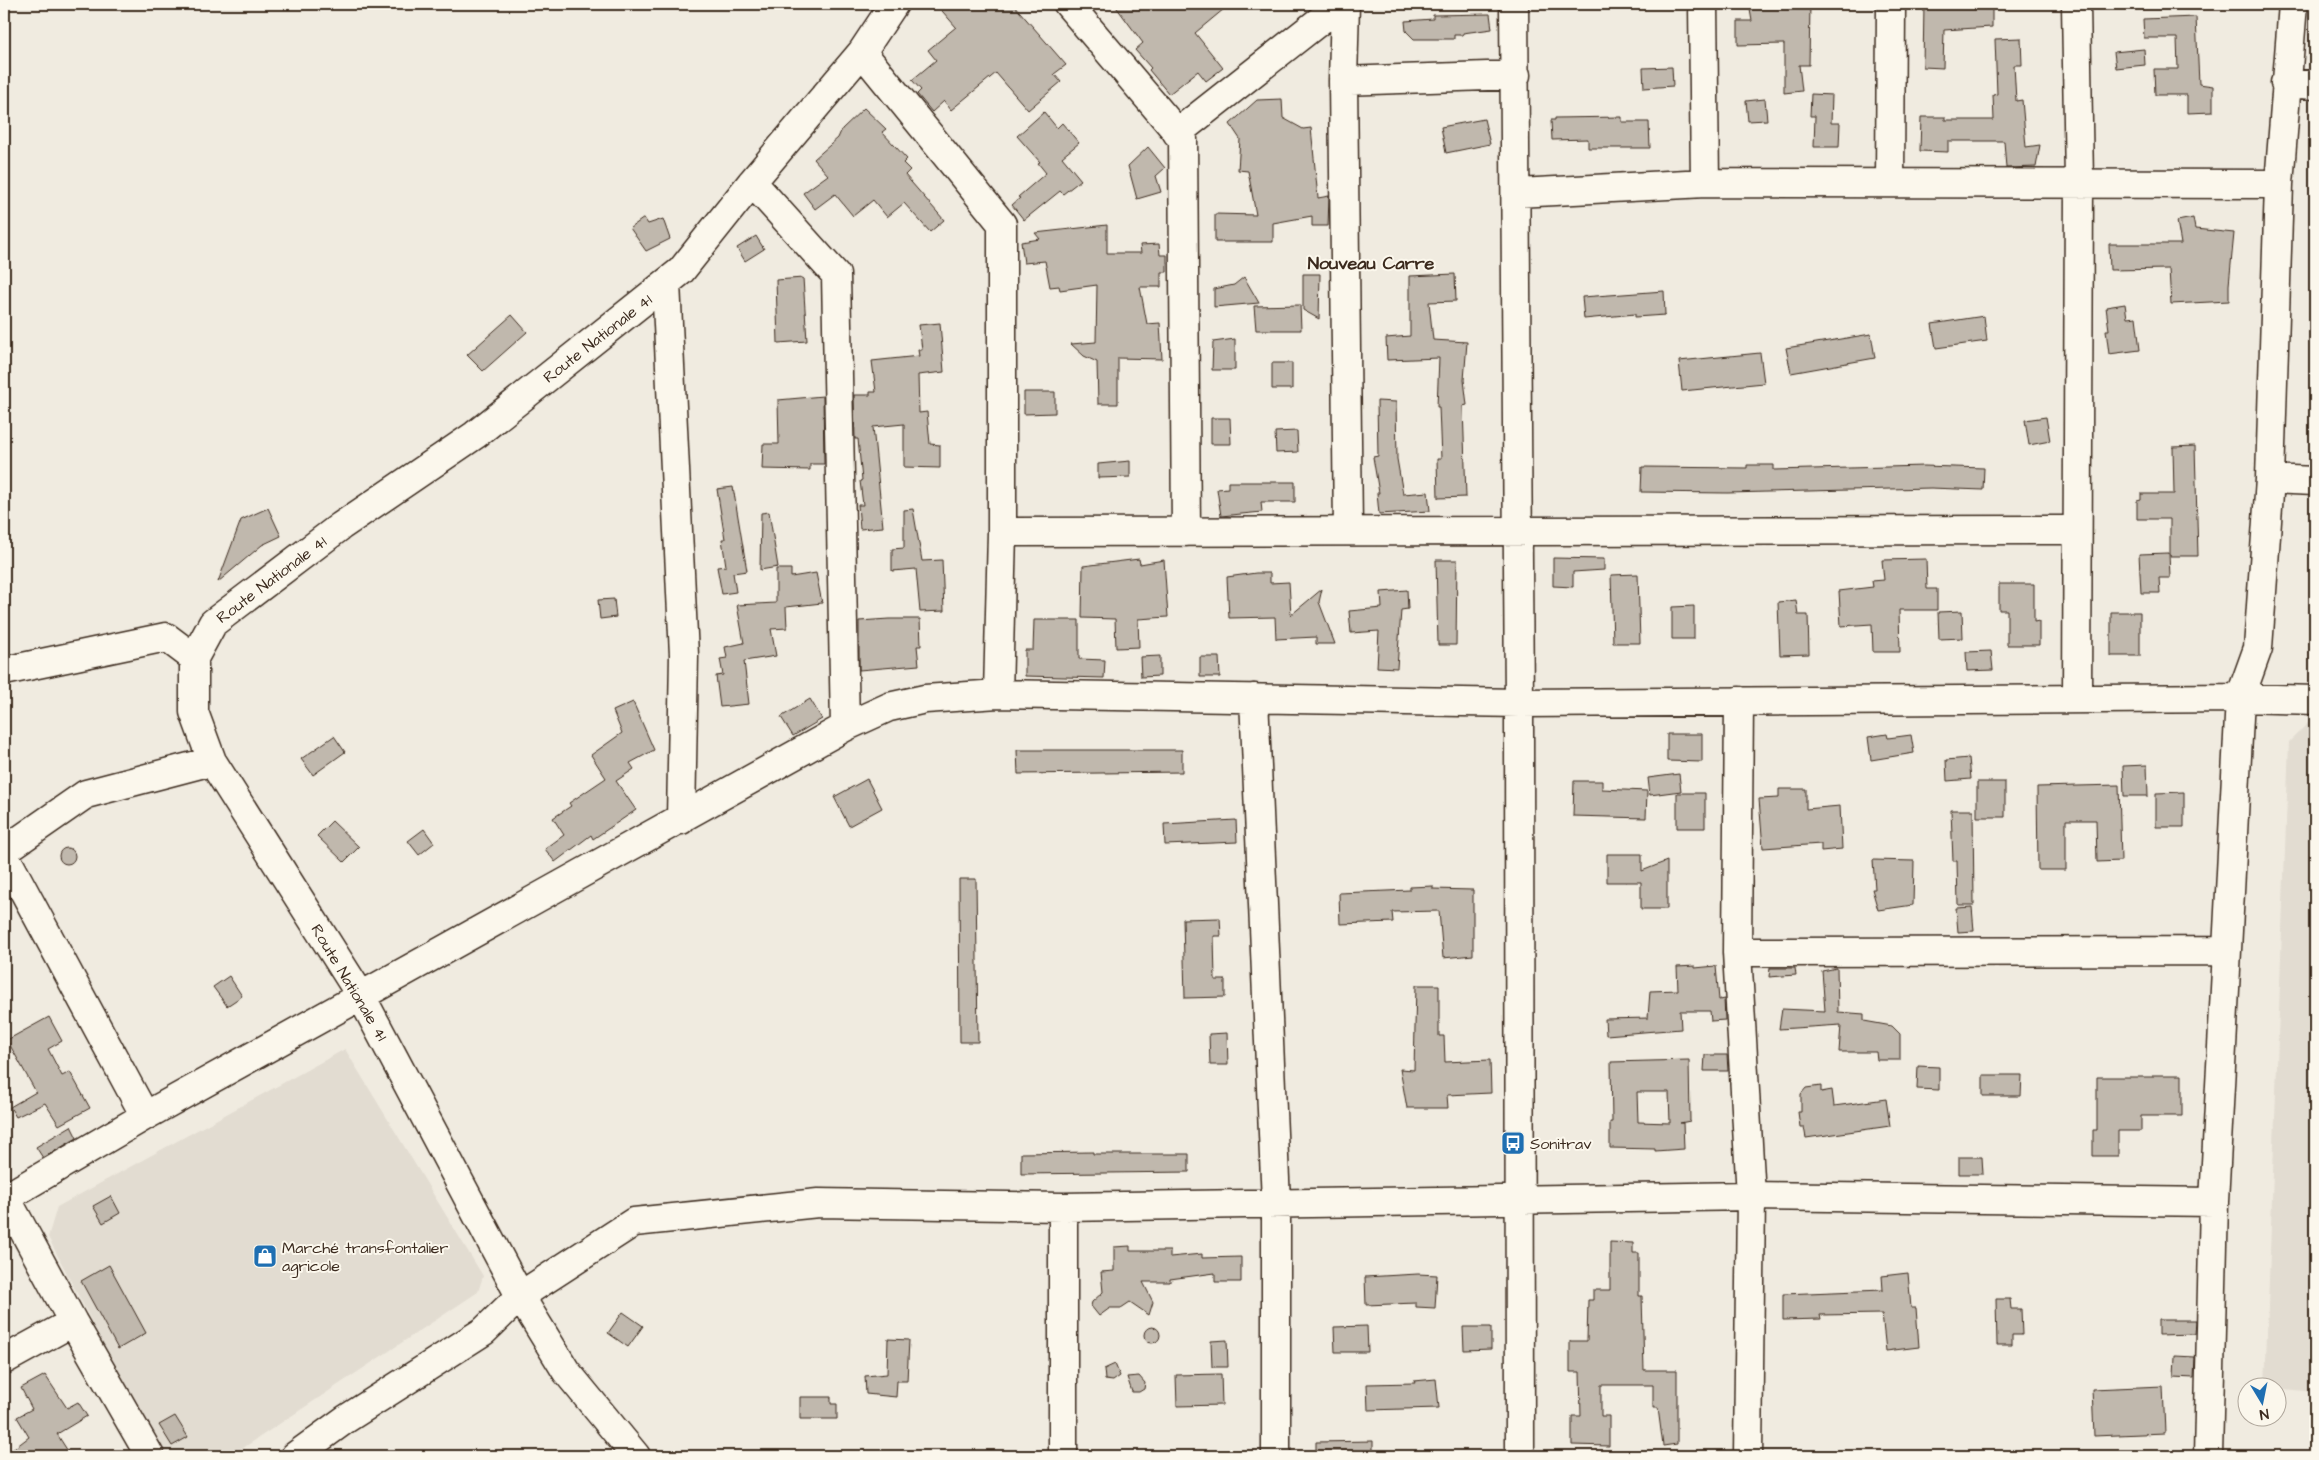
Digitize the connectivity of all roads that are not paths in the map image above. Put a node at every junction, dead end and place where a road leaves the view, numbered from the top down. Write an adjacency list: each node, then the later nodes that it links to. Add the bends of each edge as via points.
1 (894, 4): 10 (street, Route Nationale 41)
2 (1341, 4): 15 (street)
3 (1346, 4): 12 (street)
4 (1514, 4): 11 (street)
5 (1703, 4): 18 (street)
6 (1891, 4): 19 (street)
7 (2076, 4): 17 (street)
8 (2294, 4): 13 (street)
9 (1074, 6): 15 (street)
10 (862, 52): 16 (street, Route Nationale 41); 28 (street, via 1002,224)
11 (1516, 76): 12 (street); 21 (street)
12 (1342, 81): 25 (street)
13 (2285, 83): 14 (street); 20 (street)
14 (2315, 85)
15 (1177, 133): 29 (street, via 1183,139)
16 (752, 182): 22 (street, Route Nationale 41, via 681,271); 39 (street, via 836,275)
17 (2079, 182): 19 (street); 20 (street); 27 (street)
18 (1704, 183): 19 (street); 21 (street)
19 (1890, 184)
20 (2279, 184): 23 (street)
21 (1517, 193): 26 (street)
22 (666, 284): 30 (street, Route Nationale 41, via 475,435 342,526 213,623); 41 (street, via 684,655)
23 (2270, 479): 24 (street); 34 (street, via 2258,648)
24 (2315, 481)
25 (1348, 530): 26 (street); 29 (street)
26 (1517, 530): 27 (street); 38 (street)
27 (2077, 530): 35 (street)
28 (1002, 532): 29 (street); 32 (street)
29 (1186, 532)
30 (194, 658): 31 (street, via 166,637); 40 (street, Route Nationale 41, via 194,712)
31 (4, 671)
32 (998, 694): 33 (street); 39 (street, via 925,699 889,707)
33 (1254, 698): 38 (street); 50 (street)
34 (2240, 698): 35 (street); 36 (street); 43 (street)
35 (2077, 699): 37 (street)
36 (2315, 700)
37 (1739, 701): 38 (street); 44 (street)
38 (1520, 702): 49 (street)
39 (845, 727): 41 (street)
40 (212, 761): 42 (street, via 86,794); 45 (street, Route Nationale 41)
41 (681, 820): 45 (street)
42 (4, 852): 46 (street)
43 (2227, 951): 44 (street); 51 (street)
44 (1737, 952): 48 (street)
45 (361, 996): 46 (street); 53 (street, Route Nationale 41)
46 (146, 1116): 47 (street)
47 (5, 1196): 54 (street)
48 (1751, 1196): 49 (street); 51 (street); 62 (street)
49 (1520, 1201): 50 (street); 61 (street)
50 (1276, 1202): 52 (street); 60 (street)
51 (2214, 1202): 63 (street)
52 (1062, 1207): 53 (street, via 818,1203 634,1222); 59 (street)
53 (520, 1296): 57 (street, via 484,1332 346,1419); 58 (street, Route Nationale 41, via 566,1371)
54 (73, 1322): 55 (street); 56 (street)
55 (4, 1360)
56 (150, 1456)
57 (295, 1456)
58 (636, 1456)
59 (1063, 1456)
60 (1276, 1456)
61 (1520, 1456)
62 (1748, 1456)
63 (2208, 1456)

